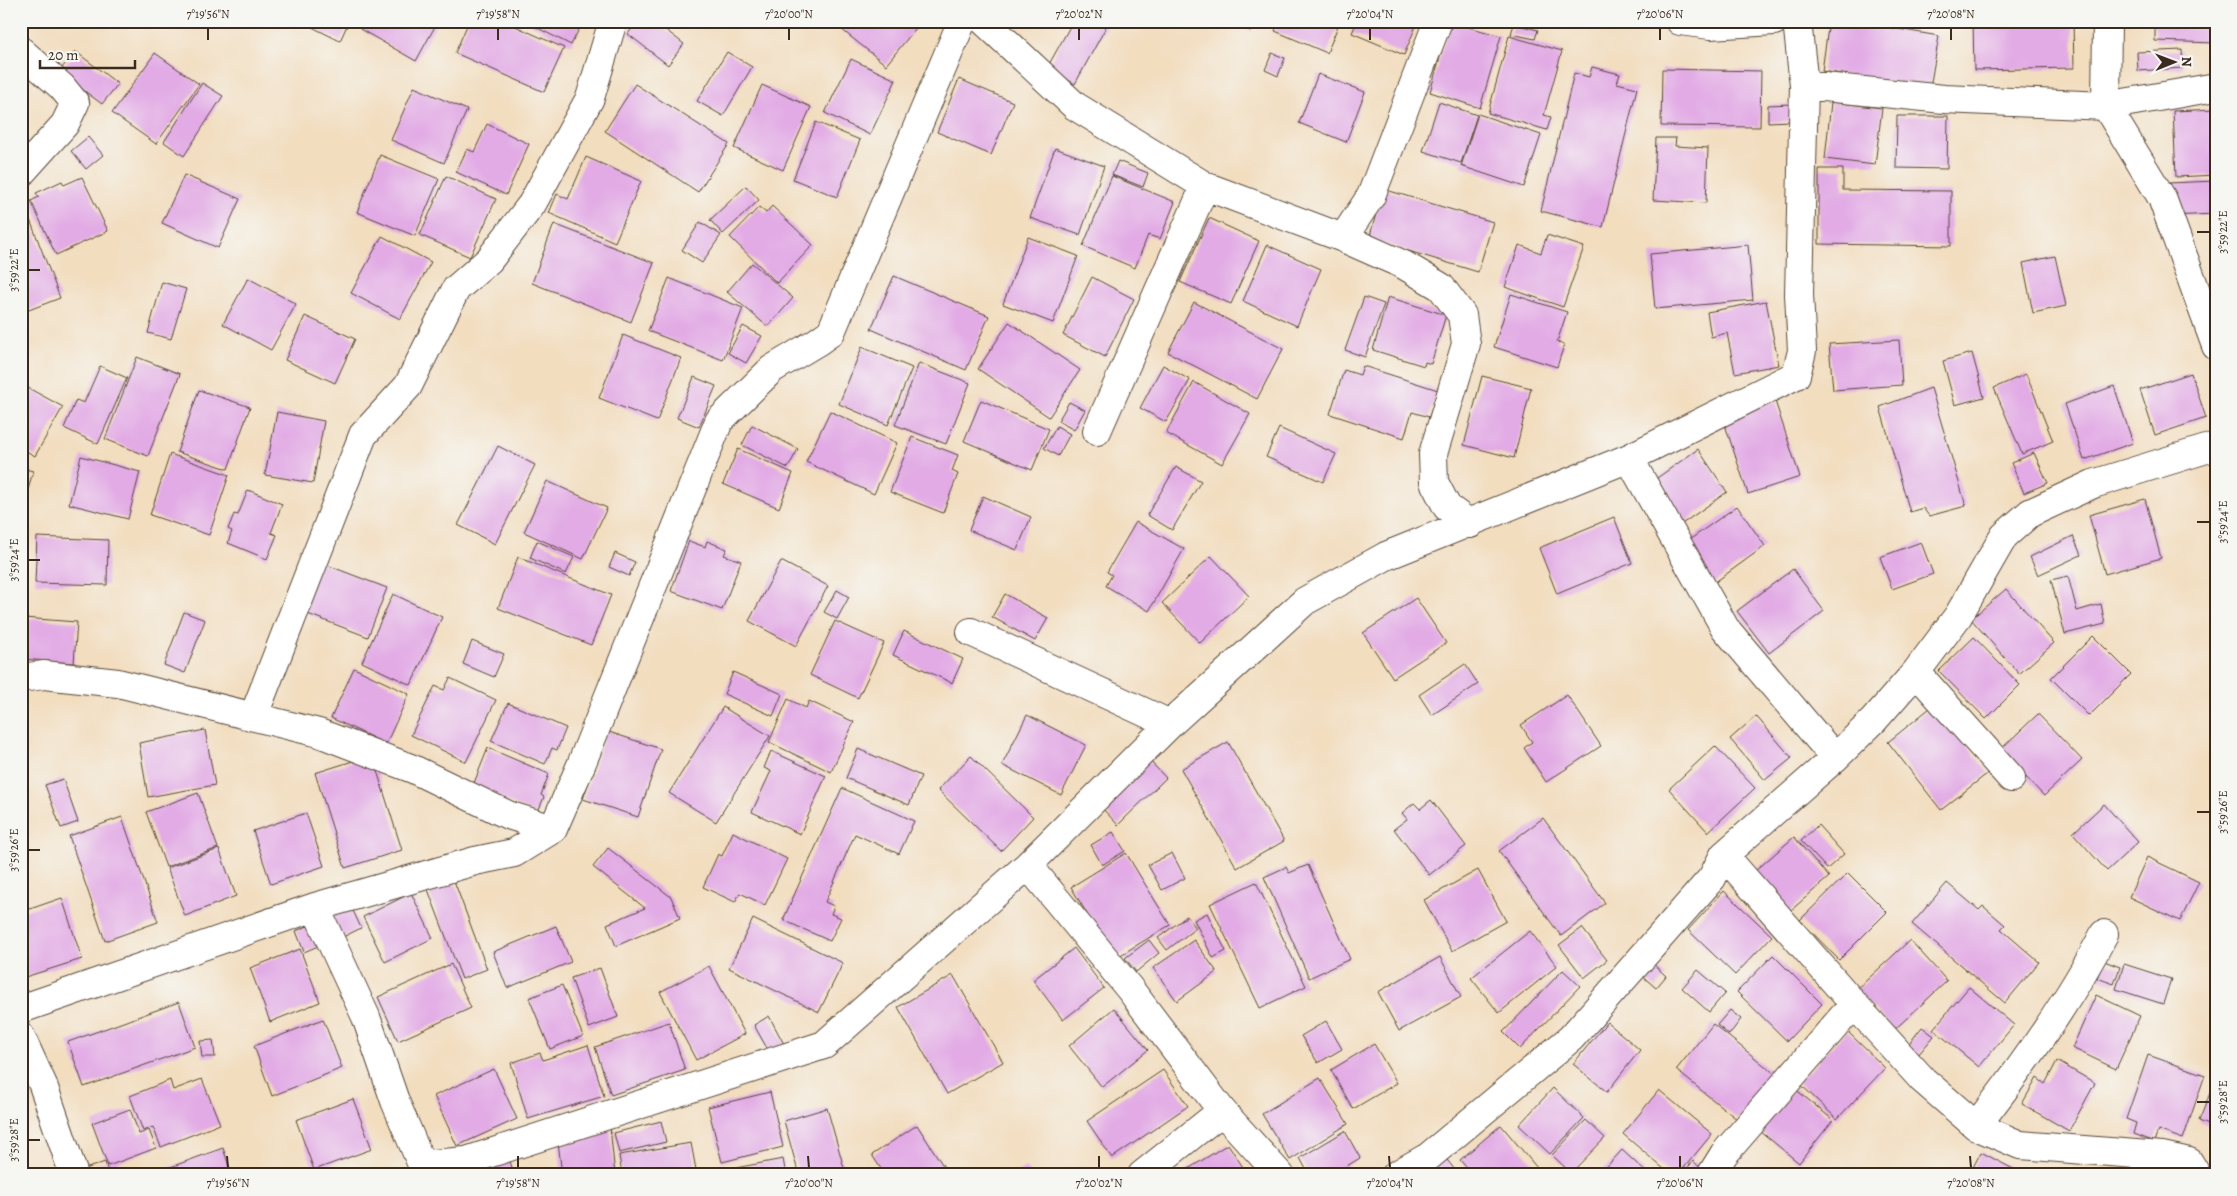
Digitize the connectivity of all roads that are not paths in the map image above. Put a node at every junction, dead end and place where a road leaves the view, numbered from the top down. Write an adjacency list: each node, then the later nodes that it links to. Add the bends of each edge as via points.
1 (613, 21): 24 (street, via 590,98 532,204 489,260 456,288 408,386 363,435)
2 (962, 21): 28 (street, via 830,332 772,369 719,421)
3 (984, 21): 14 (street, via 1076,106)
4 (1438, 21): 15 (street, via 1371,196)
5 (1680, 21): 6 (street, via 1710,26)
6 (1774, 21)
7 (1797, 21): 10 (street)
8 (2107, 21): 12 (street)
9 (21, 51): 13 (street, via 62,87 75,103 65,124)
10 (1804, 85): 12 (street, via 1944,99); 19 (street, via 1799,294 1802,351 1796,375)
11 (2216, 87): 12 (street)
12 (2106, 106): 16 (street, via 2162,198)
13 (21, 173)
14 (1205, 186): 15 (street); 17 (street)
15 (1343, 238): 20 (street, via 1404,265 1441,287 1462,315 1466,344 1434,454 1434,482 1447,507)
16 (2216, 346)
17 (1097, 431)
18 (2216, 446): 22 (street, via 2093,484 2030,513 2004,536 1958,616)
19 (1629, 458): 20 (street); 26 (street, via 1725,628)
20 (1470, 524): 25 (street, via 1386,556 1305,601)
21 (971, 632): 25 (street)
22 (1916, 672): 26 (street); 27 (street)
23 (21, 678): 24 (street, via 44,675 118,683)
24 (254, 716): 28 (street, via 336,740 413,768 508,815)
25 (1170, 724): 30 (street)
26 (1835, 758): 29 (street)
27 (2011, 778)
28 (553, 829): 31 (street, via 514,853)
29 (1724, 855): 33 (street); 41 (street, via 1712,878 1571,1038 1428,1158)
30 (1028, 865): 31 (street, via 824,1045 466,1161 422,1165 395,1101 366,1017); 36 (street)
31 (315, 906): 34 (street)
32 (2104, 934): 37 (street, via 2019,1071)
33 (1854, 1004): 37 (street, via 1923,1080); 42 (street, via 1724,1154)
34 (21, 1009)
35 (21, 1037): 38 (street, via 43,1085)
36 (1222, 1111): 39 (street); 40 (street)
37 (1976, 1126): 43 (street, via 2020,1145 2162,1156 2189,1162)
38 (74, 1175)
39 (1142, 1175)
40 (1280, 1175)
41 (1396, 1175)
42 (1711, 1175)
43 (2197, 1175)

